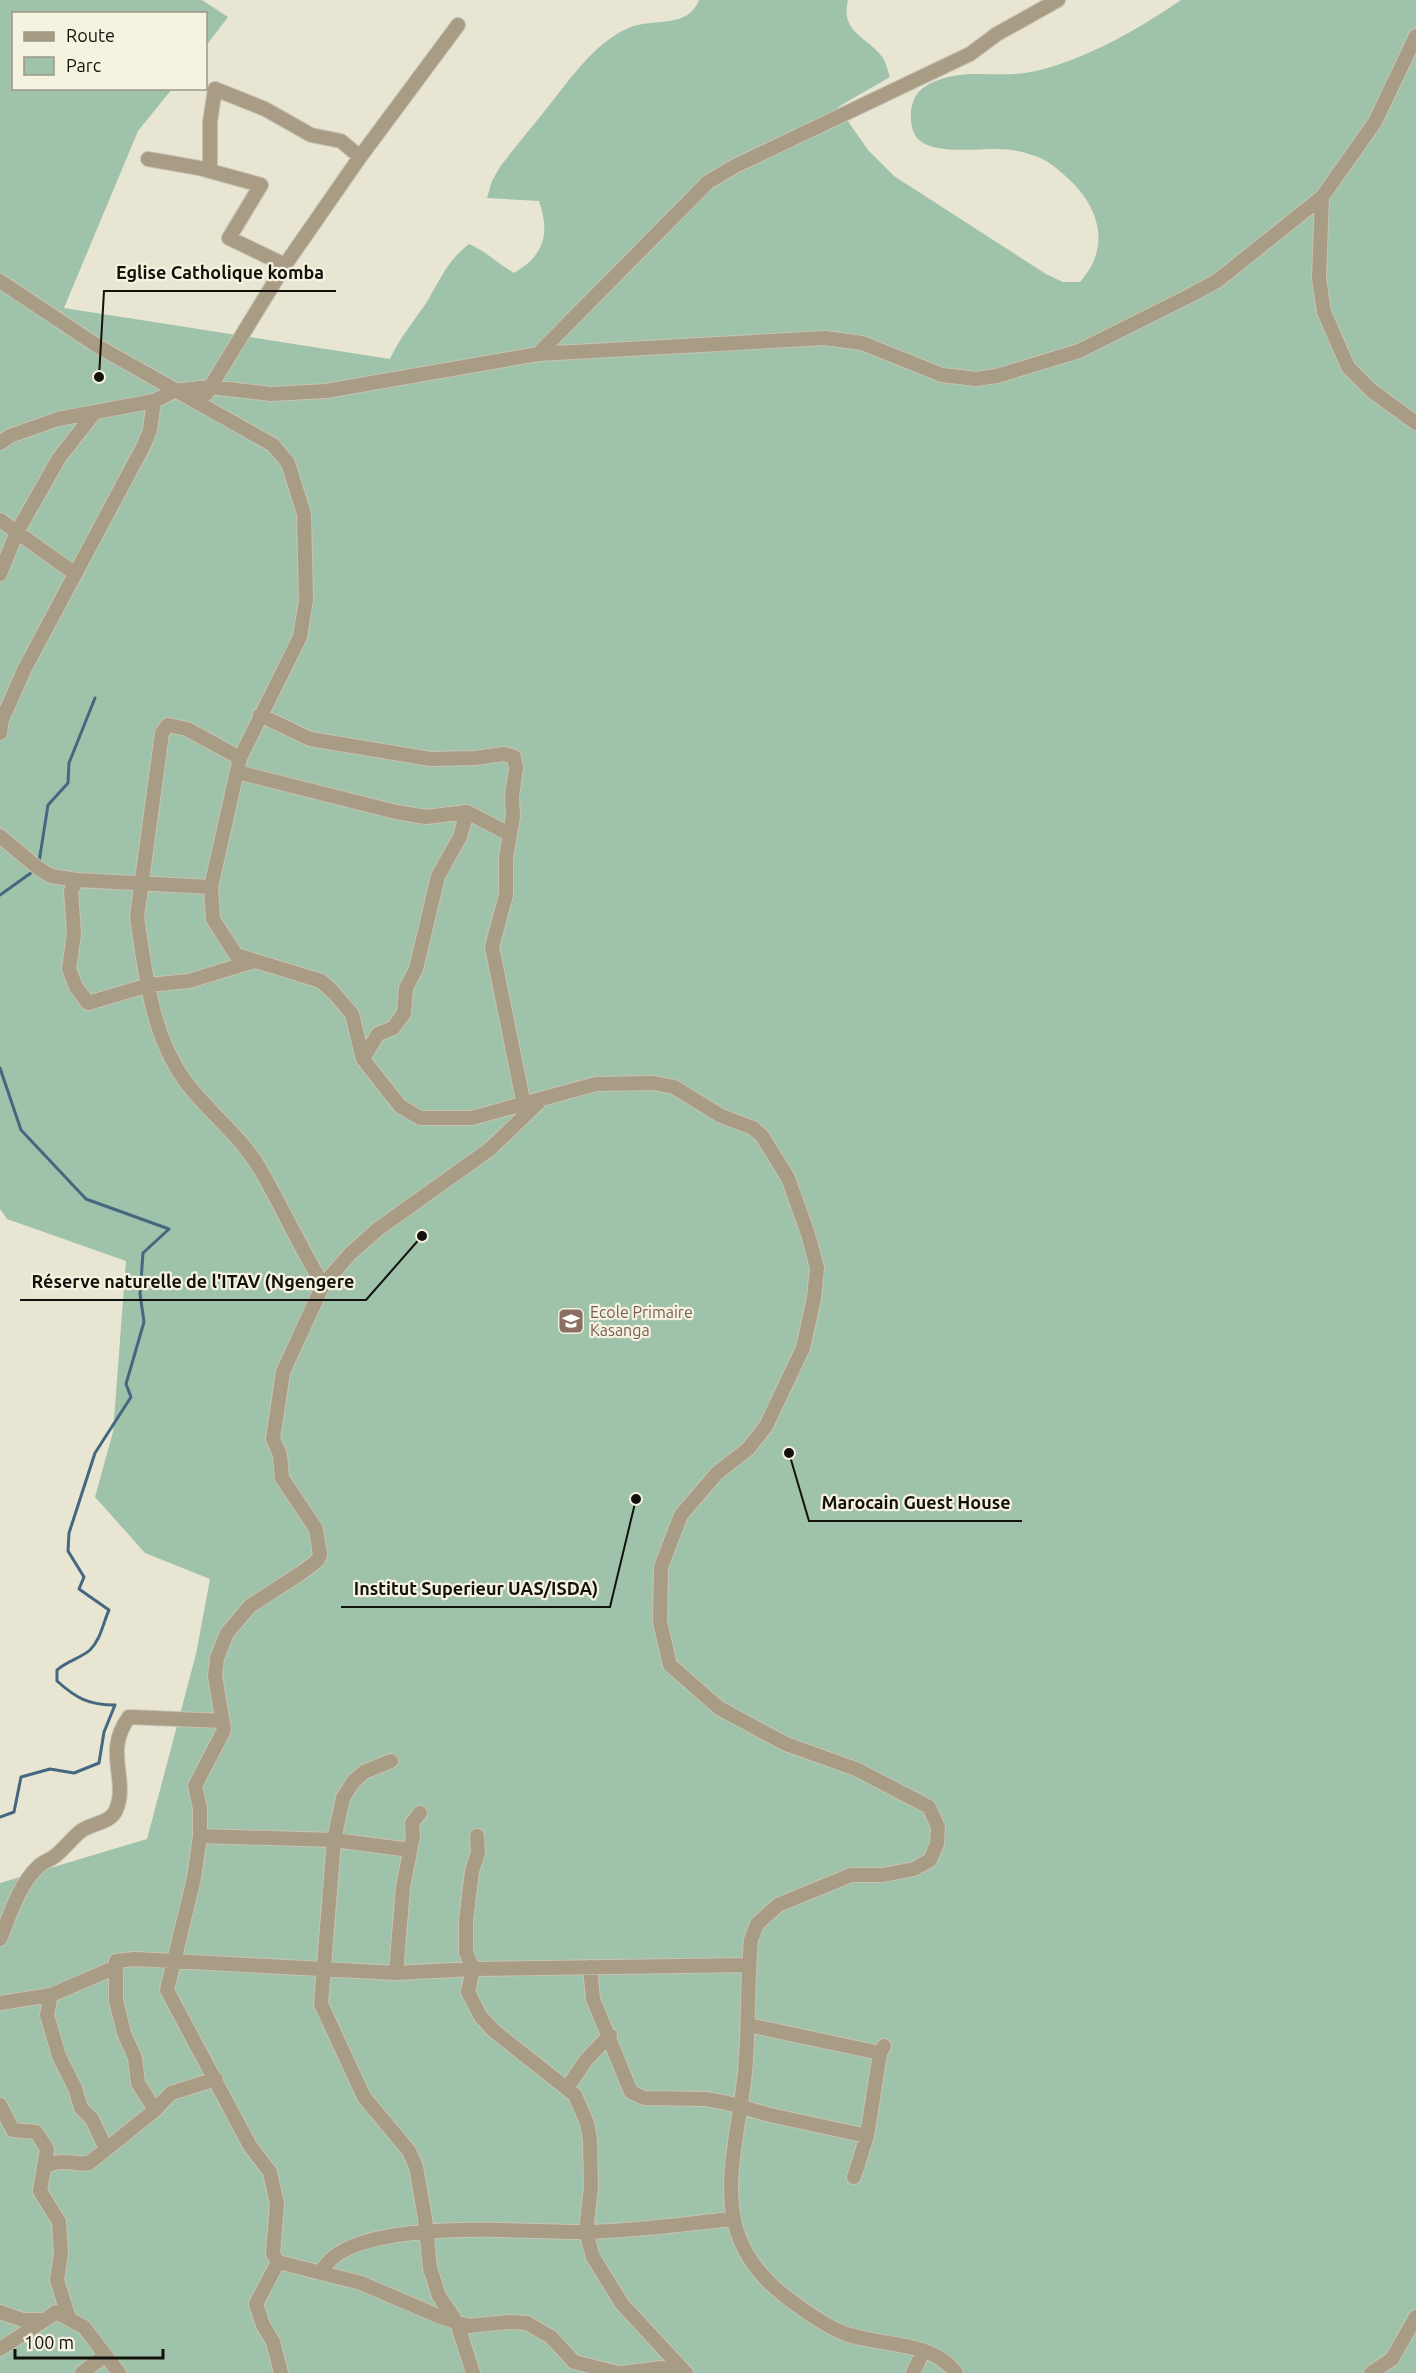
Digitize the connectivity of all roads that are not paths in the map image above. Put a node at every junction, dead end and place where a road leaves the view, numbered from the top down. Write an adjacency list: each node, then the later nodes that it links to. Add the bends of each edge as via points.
1 (1058, 0): 10 (street, via 970,54 708,182)
2 (458, 25): 4 (street)
3 (1416, 36): 7 (street, via 1375,122)
4 (360, 157): 6 (street, via 341,141 311,135 264,109 215,89); 8 (street)
5 (148, 159): 6 (street)
6 (210, 171): 8 (street, via 261,185 229,238)
7 (1322, 197): 10 (street, via 1217,281 1079,351 997,376 960,379 862,343 825,338); 16 (street, via 1319,278 1324,312 1348,367 1372,391)
8 (285, 265): 11 (street)
9 (0, 280): 12 (street, via 99,347)
10 (538, 354): 11 (street, via 326,391 271,394)
11 (210, 387): 12 (street); 15 (street, via 205,398)
12 (174, 391): 13 (street); 15 (street)
13 (154, 401): 14 (street); 20 (street, via 144,445)
14 (95, 412): 17 (street, via 58,419); 19 (street, via 59,458)
15 (214, 414): 22 (street, via 273,445 288,463 304,514 306,600 300,637)
16 (1416, 423)
17 (0, 443)
18 (0, 520): 19 (street)
19 (17, 532): 20 (street); 21 (street)
20 (74, 573): 23 (street, via 25,668)
21 (0, 574)
22 (260, 715): 24 (street); 27 (street, via 310,739 430,759 504,754 514,757 513,816)
23 (0, 733)
24 (240, 758): 25 (street); 30 (street, via 187,729 168,725 165,728 154,781)
25 (237, 772): 26 (street, via 416,816); 31 (street)
26 (467, 812): 27 (street); 34 (street, via 460,837 438,876 416,969 406,988 404,1013 393,1028 378,1034)
27 (508, 834): 36 (street, via 506,895 492,947)
28 (0, 836): 29 (street, via 51,876)
29 (77, 880): 30 (street); 33 (street, via 71,891 74,934 69,969 76,987 88,1004)
30 (144, 882): 31 (street); 33 (street, via 137,917)
31 (211, 887): 32 (street, via 213,919 226,942 236,955)
32 (256, 960): 33 (street, via 189,981); 34 (street, via 321,981 333,992 352,1014)
33 (149, 985): 37 (street, via 159,1026 184,1079 226,1124 259,1168)
34 (363, 1059): 36 (street, via 400,1106 420,1118 472,1118)
35 (542, 1100): 36 (street); 37 (street, via 490,1149 378,1229); 47 (street, via 596,1084 654,1083 674,1087 721,1116 753,1128 788,1178 817,1268 803,1348 766,1426 681,1515 662,1567 660,1622 670,1665 719,1708 786,1744 856,1769 929,1807 938,1827 937,1844 930,1860 914,1869 883,1875 851,1875 778,1905 757,1924)
36 (524, 1105)
37 (322, 1285): 38 (street, via 283,1372 273,1439 280,1455 282,1478 316,1529 320,1556 250,1606 227,1633 215,1676)
38 (223, 1721): 41 (street, via 224,1730 195,1786); 45 (street, via 129,1717 116,1749 119,1797 115,1814 81,1831 38,1867 21,1889)
39 (391, 1761): 43 (street, via 364,1772 353,1782 343,1798)
40 (420, 1813): 44 (street, via 411,1823)
41 (200, 1836): 43 (street); 46 (street)
42 (477, 1836): 50 (street, via 478,1853 466,1921 466,1952)
43 (334, 1840): 44 (street); 51 (street)
44 (410, 1850): 52 (street)
45 (0, 1939)
46 (175, 1962): 48 (street, via 135,1959 116,1961); 51 (street); 57 (street, via 167,1990)
47 (749, 1965): 49 (street); 55 (street)
48 (116, 1967): 53 (street); 61 (street, via 116,2001 124,2032 135,2058 138,2083)
49 (590, 1967): 50 (street); 56 (street, via 594,1999)
50 (473, 1969): 52 (street); 58 (street, via 468,1992 481,2017 527,2059)
51 (326, 1970): 52 (street); 67 (street, via 321,2004 364,2097 409,2151 416,2167)
52 (396, 1973)
53 (51, 1995): 54 (street); 63 (street, via 46,2015 59,2056 81,2108 92,2119)
54 (0, 2002)
55 (748, 2025): 60 (street); 62 (street, via 882,2049)
56 (610, 2034): 58 (street); 60 (street, via 631,2092 644,2098 705,2098)
57 (216, 2079): 61 (street, via 171,2093); 69 (street, via 250,2146 270,2172 277,2204 273,2254)
58 (567, 2088): 68 (street, via 579,2105 590,2140 591,2187)
59 (0, 2105): 64 (street, via 13,2130 36,2132 47,2149)
60 (740, 2106): 62 (street); 66 (street, via 732,2158)
61 (155, 2110): 63 (street)
62 (867, 2136): 65 (street)
63 (106, 2149): 64 (street, via 89,2163 60,2160)
64 (45, 2166): 73 (street, via 40,2191 58,2222 61,2253 57,2280)
65 (854, 2177)
66 (732, 2219): 68 (street); 77 (street, via 750,2262 769,2284 810,2314 842,2333)
67 (426, 2230): 68 (street); 70 (street, via 392,2235 343,2252 326,2262); 75 (street, via 430,2268 439,2296)
68 (586, 2232): 80 (street, via 593,2257 622,2304)
69 (278, 2262): 70 (street); 83 (street, via 256,2304 273,2342)
70 (321, 2273): 75 (street, via 361,2283)
71 (0, 2312): 74 (street, via 23,2320)
72 (1416, 2317): 88 (street, via 1392,2359)
73 (69, 2318): 74 (street, via 56,2312); 78 (street, via 84,2327)
74 (45, 2320): 76 (street)
75 (457, 2323): 79 (street, via 527,2323 551,2337); 84 (street)
76 (0, 2349)
77 (923, 2352): 86 (street); 87 (street, via 945,2361)
78 (104, 2356): 81 (street); 82 (street)
79 (571, 2367): 85 (street)
80 (685, 2372): 85 (street, via 661,2368)
81 (82, 2373)
82 (119, 2373)
83 (281, 2373)
84 (473, 2373)
85 (620, 2373)
86 (913, 2373)
87 (957, 2373)
88 (1371, 2373)

